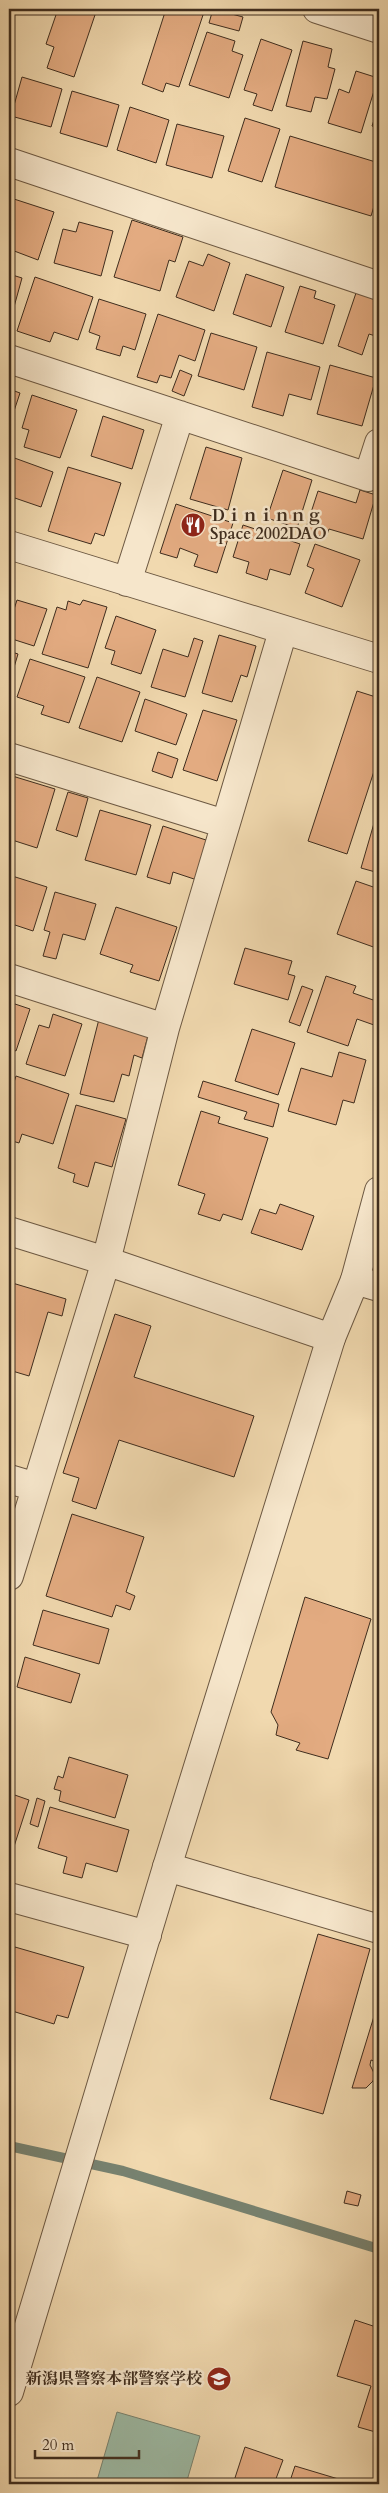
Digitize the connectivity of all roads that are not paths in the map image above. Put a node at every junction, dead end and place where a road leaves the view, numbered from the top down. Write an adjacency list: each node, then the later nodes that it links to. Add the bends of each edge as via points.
1 (318, 9): 2 (street)
2 (379, 29)
3 (9, 162): 4 (street)
4 (379, 286)
5 (9, 360): 6 (street)
6 (180, 415): 7 (street, via 368,477); 9 (street)
7 (379, 443)
8 (9, 545): 9 (street)
9 (127, 582): 10 (street)
10 (282, 631): 11 (street); 13 (street)
11 (379, 659)
12 (9, 757): 13 (street)
13 (225, 824): 15 (street)
14 (9, 978): 15 (street)
15 (165, 1028): 18 (street)
16 (379, 1191): 19 (street)
17 (9, 1231): 18 (street)
18 (106, 1261): 20 (street); 22 (street)
19 (367, 1284): 20 (street)
20 (331, 1338): 24 (street)
21 (9, 1478): 22 (street)
22 (36, 1487): 23 (street)
23 (9, 1576)
24 (167, 1867): 26 (street); 27 (street)
25 (9, 1898): 27 (street)
26 (379, 1929)
27 (147, 1935): 28 (street)
28 (9, 2392)

